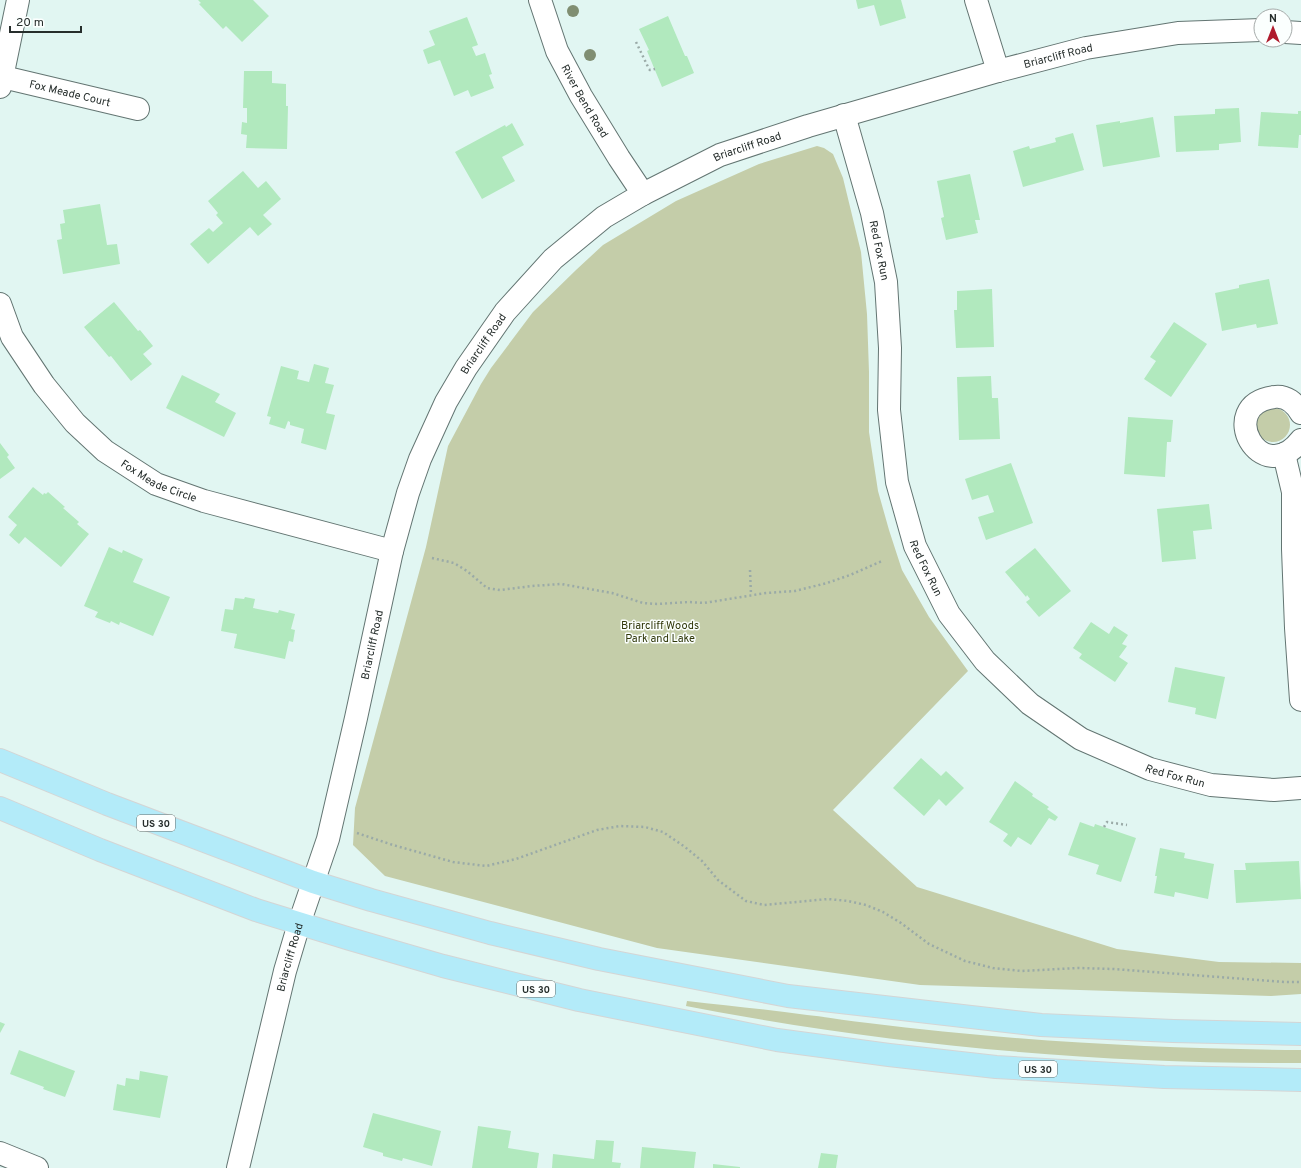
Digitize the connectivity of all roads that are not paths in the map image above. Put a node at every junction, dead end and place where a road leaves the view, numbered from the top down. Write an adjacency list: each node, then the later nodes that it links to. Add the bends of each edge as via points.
1 (18, 0): 6 (street)
2 (540, 0): 9 (street, River Bend Road, via 557,51 588,108)
3 (976, 0): 5 (street)
4 (1253, 30): 5 (street, Briarcliff Road, via 1178,33 1086,48)
5 (998, 71): 8 (street, Briarcliff Road)
6 (1, 82): 7 (street, Fox Meade Court)
7 (138, 109)
8 (844, 116): 9 (street, Briarcliff Road, via 720,155); 17 (street, Red Fox Run, via 872,213 886,282 890,348 889,410 896,482 915,546 949,614 985,661 1030,704 1081,739 1150,769 1211,785 1274,790)
9 (643, 194): 14 (street, Briarcliff Road, via 604,217 553,259 505,312 466,368 433,429 408,493)
10 (0, 304): 14 (street, Fox Meade Circle, via 12,337 44,385 75,423 105,451 156,484 204,502)
11 (1301, 413): 13 (street, via 1288,399 1277,396 1255,403 1248,412 1245,423 1246,435 1252,445 1272,456)
12 (1301, 440): 13 (street)
13 (1284, 454): 15 (street, via 1293,492 1295,620)
14 (392, 551): 19 (street, Briarcliff Road, via 330,832)
15 (1301, 700)
16 (0, 760): 19 (main road, US 30, via 107,804)
17 (1301, 788)
18 (0, 808): 20 (main road, US 30, via 115,855)
19 (313, 882): 20 (street, Briarcliff Road); 21 (main road, US 30, via 483,931 583,955 788,996 1040,1025)
20 (298, 924): 22 (main road, US 30, via 442,966 571,998 777,1040 996,1067 1164,1077); 25 (street, Briarcliff Road)
21 (1301, 1034)
22 (1301, 1080)
23 (0, 1153): 24 (street)
24 (37, 1168)
25 (238, 1168)

